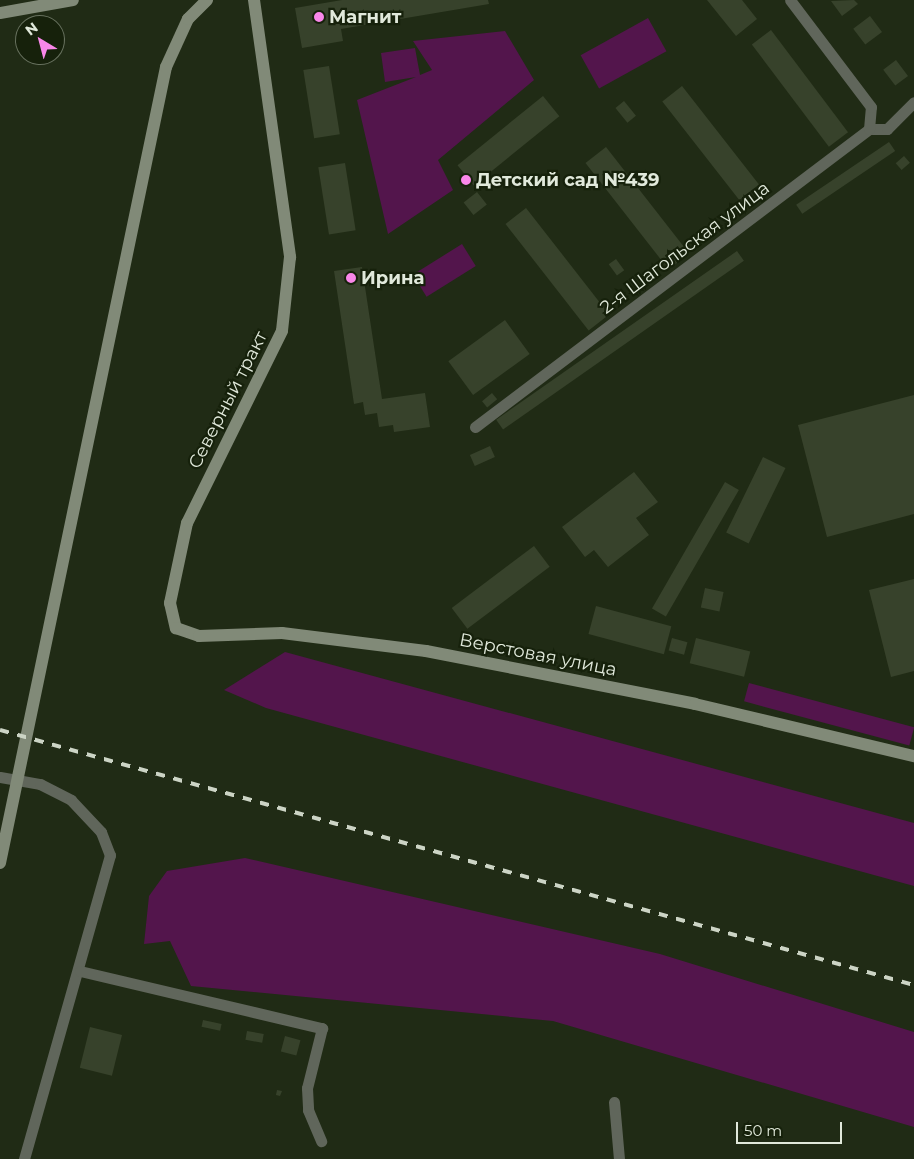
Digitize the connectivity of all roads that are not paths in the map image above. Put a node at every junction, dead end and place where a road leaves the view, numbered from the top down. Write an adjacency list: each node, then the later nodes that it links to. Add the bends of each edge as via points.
1 (72, 0): 5 (street)
2 (206, 0): 12 (street, via 178,34 166,67)
3 (254, 0): 9 (street, Северный тракт, via 290,257 282,331 186,523)
4 (790, 0): 7 (street, via 871,107)
5 (0, 13)
6 (914, 102): 7 (street, 2-я Шагольская улица, via 887,129)
7 (869, 129): 8 (street, 2-я Шагольская улица)
8 (476, 427)
9 (170, 603): 10 (street, Верстовая улица, via 176,628 186,634 282,633 426,651 695,704)
10 (914, 756)
11 (0, 776): 13 (street, via 57,792 82,808 101,832 110,855)
12 (0, 863)
13 (80, 971): 15 (street, via 322,1028 307,1088 308,1110); 16 (street)
14 (614, 1102): 17 (street)
15 (321, 1141)
16 (24, 1159)
17 (619, 1159)

